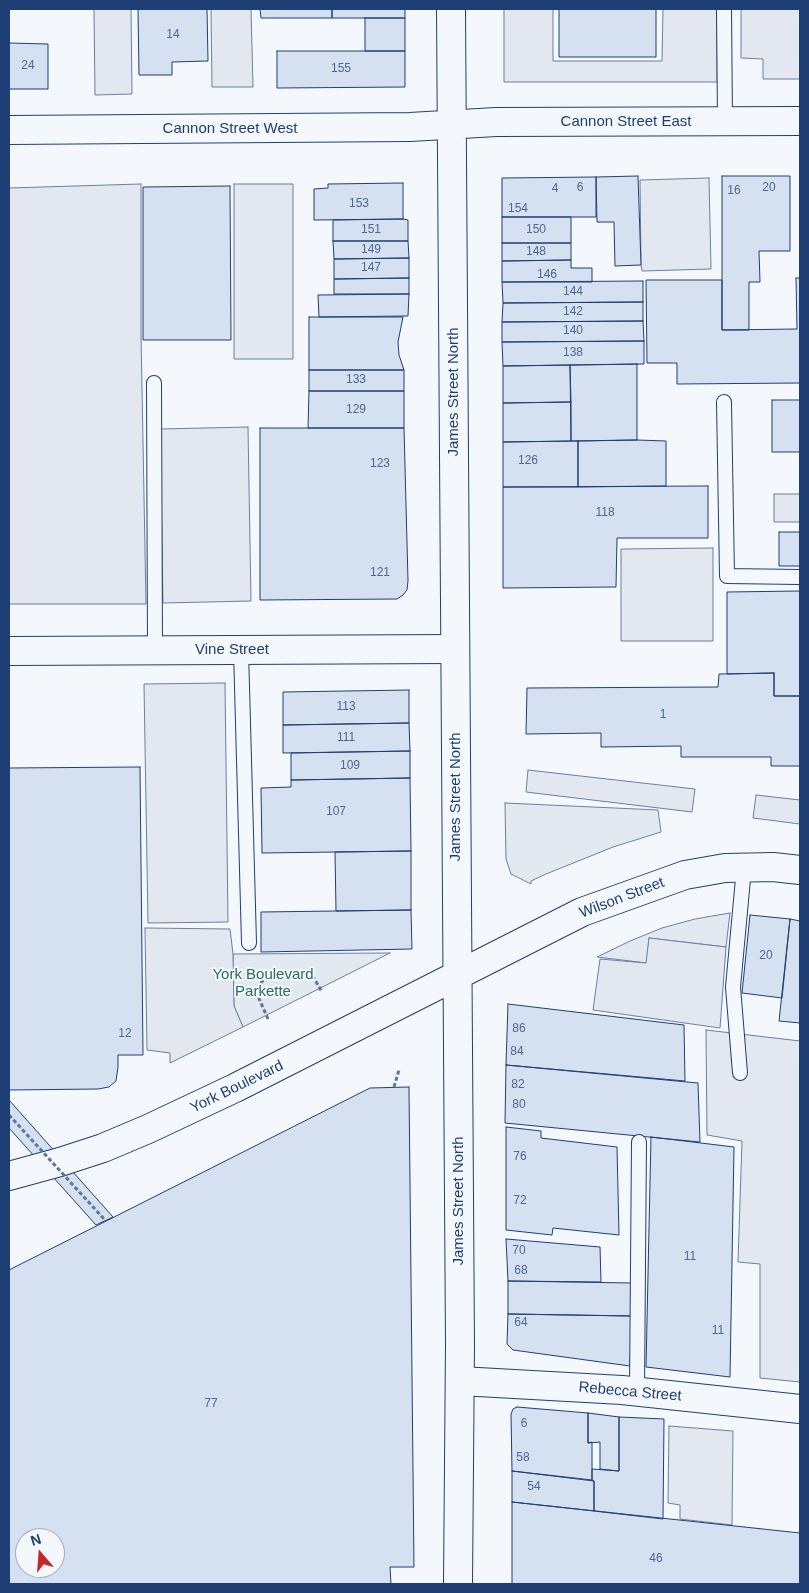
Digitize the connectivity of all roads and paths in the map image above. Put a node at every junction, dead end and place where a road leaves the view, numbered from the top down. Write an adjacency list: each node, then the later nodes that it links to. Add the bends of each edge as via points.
1 (451, 9): 5 (main road, James Street North)
2 (724, 9): 4 (lane)
3 (800, 121): 4 (main road, Cannon Street East)
4 (725, 122): 5 (main road, Cannon Street East, via 496,122)
5 (452, 125): 6 (main road, Cannon Street West); 11 (main road, James Street North)
6 (9, 130)
7 (154, 383): 13 (lane)
8 (724, 402): 9 (lane, via 727,576)
9 (800, 577)
10 (241, 650): 11 (main road, Vine Street); 13 (main road, Vine Street); 16 (lane)
11 (455, 650): 17 (main road, James Street North)
12 (9, 651): 13 (main road, Vine Street)
13 (154, 651)
14 (744, 868): 15 (main road, Wilson Street); 17 (main road, Wilson Street, via 684,875 582,912); 21 (lane, via 733,987)
15 (800, 870)
16 (249, 943)
17 (457, 976): 25 (main road, York Boulevard, via 148,1129 103,1148); 27 (main road, James Street North)
18 (322, 992): 19 (path, via 314,978 306,976 262,981 257,994)
19 (268, 1019)
20 (399, 1070): 22 (path)
21 (740, 1073)
22 (394, 1088)
23 (9, 1115): 26 (path, bridge)
24 (639, 1142): 28 (lane)
25 (9, 1176)
26 (105, 1220)
27 (460, 1381): 28 (main road, Rebecca Street); 30 (main road, James Street North)
28 (637, 1391): 29 (main road, Rebecca Street)
29 (800, 1409)
30 (458, 1584)

